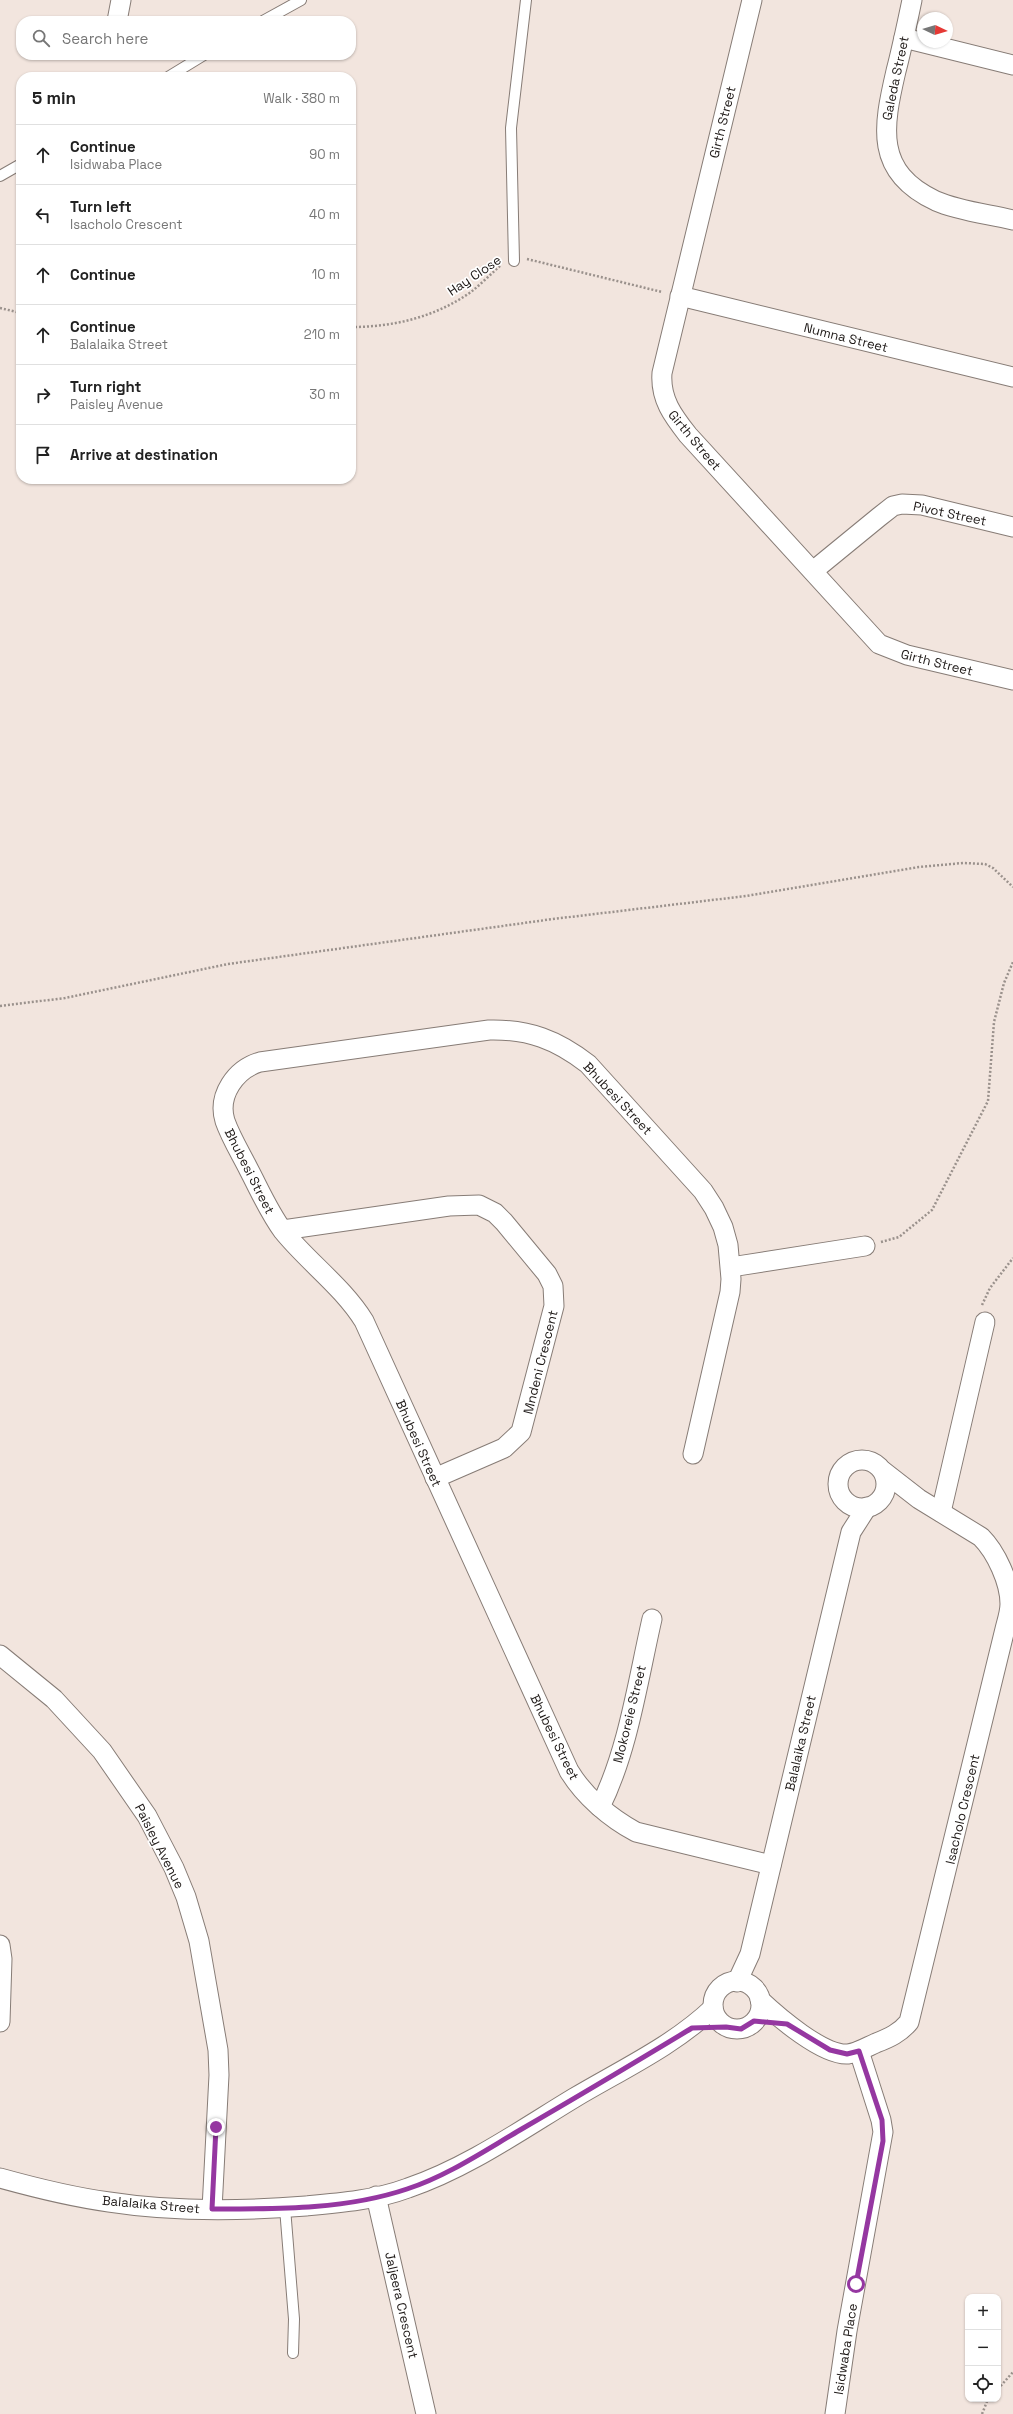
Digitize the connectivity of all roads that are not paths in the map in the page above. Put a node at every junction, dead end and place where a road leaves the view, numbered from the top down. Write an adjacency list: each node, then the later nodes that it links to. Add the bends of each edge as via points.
1 (121, 0): 6 (street)
2 (301, 0): 7 (lane)
3 (526, 0): 15 (lane, via 511,128)
4 (752, 0): 16 (street, Girth Street)
5 (912, 0): 8 (street, Galeda Street)
6 (118, 16)
7 (272, 16)
8 (904, 38): 10 (street); 14 (street, Galeda Street, via 886,127 887,144 895,165 910,185 938,202)
9 (196, 60): 11 (lane)
10 (1013, 65)
11 (176, 72)
12 (16, 167): 13 (lane)
13 (0, 176)
14 (1013, 220)
15 (514, 261)
16 (680, 296): 17 (street, Numna Street); 19 (street, Girth Street, via 662,373 661,385 667,405 688,435)
17 (1013, 377)
18 (1013, 527): 19 (street, Pivot Street, via 922,505 902,504 889,510)
19 (813, 571): 20 (street, Girth Street, via 872,636 889,649)
20 (1013, 680)
21 (283, 1230): 23 (street, Bhubesi Street, via 270,1212 225,1121 225,1096 231,1082 241,1072 254,1064 277,1060 490,1030 508,1030 540,1036 555,1042 570,1050 601,1077 710,1202 723,1227); 27 (street, Bhubesi Street, via 359,1312); 27 (street, Mndeni Crescent, via 449,1206 479,1205 495,1213 504,1222 547,1274 553,1286 554,1306 521,1432 504,1448)
22 (865, 1246): 23 (street)
23 (731, 1267): 25 (street, Bhubesi Street, via 730,1292)
24 (985, 1322): 32 (street)
25 (692, 1454)
26 (883, 1471): 28 (street, via 886,1482); 29 (street, Isacholo Crescent); 30 (street, via 868,1460 858,1460 850,1464 843,1470 839,1479 839,1488)
27 (435, 1478): 36 (street, Bhubesi Street, via 569,1771 578,1786)
28 (884, 1493): 29 (street, Isacholo Crescent); 31 (street, via 879,1501)
29 (919, 1499): 32 (street, Isacholo Crescent)
30 (846, 1500): 31 (street, via 856,1506); 33 (street, Balalaika Street)
31 (867, 1507): 33 (street, Balalaika Street)
32 (941, 1512): 46 (street, Isacholo Crescent, via 981,1537 992,1550 1009,1595 1010,1610 913,2015 905,2027 894,2035)
33 (851, 1532): 37 (street, Balalaika Street)
34 (652, 1619): 36 (street, Mokoreie Street, via 622,1744 613,1776)
35 (0, 1655): 50 (street, Paisley Avenue, via 54,1699 102,1751 147,1816 186,1897 200,1940 218,2050)
36 (600, 1807): 37 (street, Bhubesi Street, via 636,1832)
37 (771, 1865): 39 (street, Balalaika Street, via 750,1954)
38 (0, 1945): 42 (street)
39 (749, 1990): 40 (street, via 729,1983 719,1990 713,2000); 41 (street, via 759,2013); 43 (street, Isacholo Crescent)
40 (713, 2008): 44 (street, via 717,2019); 45 (street, Balalaika Street)
41 (754, 2021): 43 (street, Isacholo Crescent); 44 (street, via 741,2029)
42 (0, 2022)
43 (787, 2024): 46 (street, Isacholo Crescent, via 830,2050 847,2054)
44 (726, 2027): 45 (street, Balalaika Street)
45 (692, 2028): 48 (street, Balalaika Street, via 509,2137 441,2174 406,2189)
46 (859, 2051): 53 (street, Isidwaba Place, via 882,2120 883,2132 846,2331)
47 (0, 2178): 50 (street, Balalaika Street, via 108,2202)
48 (376, 2196): 49 (street, Balalaika Street, via 342,2203); 52 (street, Jaljeera Crescent)
49 (285, 2208): 50 (street, Balalaika Street); 51 (lane, via 294,2319)
50 (212, 2209)
51 (293, 2353)
52 (426, 2414)
53 (835, 2414)

